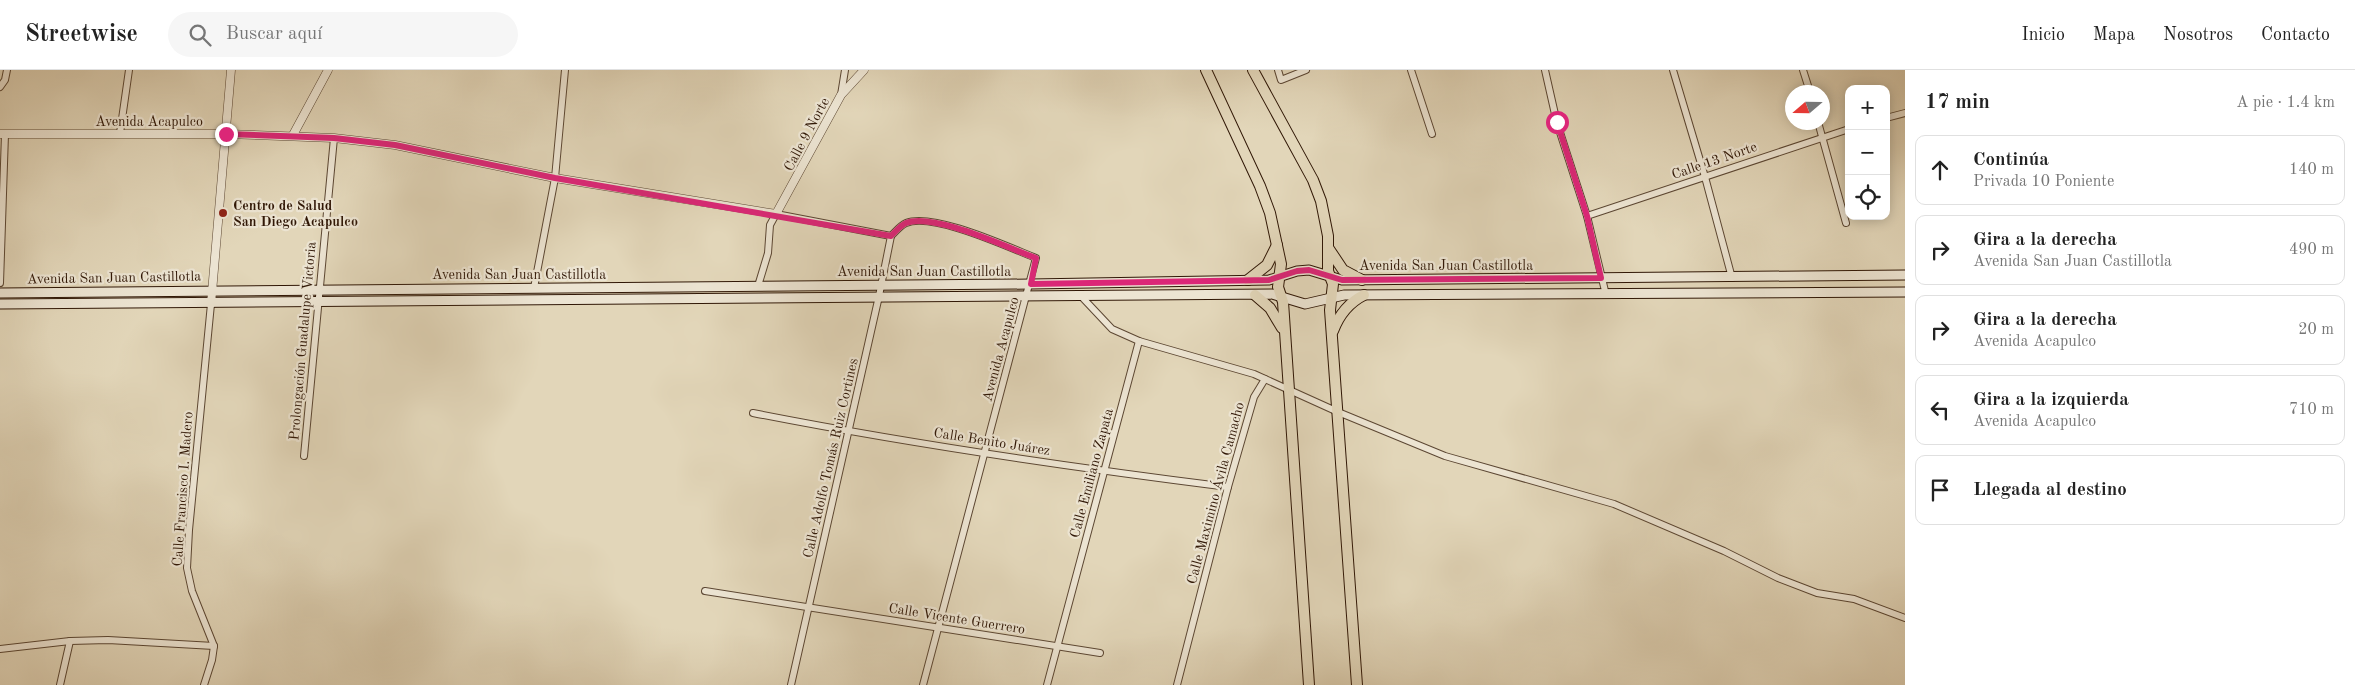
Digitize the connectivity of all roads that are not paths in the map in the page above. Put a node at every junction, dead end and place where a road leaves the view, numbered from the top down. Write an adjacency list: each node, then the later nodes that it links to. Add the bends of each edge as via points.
1 (7, 70): 17 (street)
2 (129, 70): 24 (street)
3 (231, 70): 25 (street, Calle Francisco I. Madero)
4 (328, 70): 27 (street)
5 (565, 70): 31 (street)
6 (845, 70): 18 (street)
7 (864, 70): 18 (street, Calle 9 Norte)
8 (1206, 70): 36 (highway, via 1260,186)
9 (1254, 70): 37 (highway, via 1313,180 1321,201)
10 (1278, 70): 11 (street, via 1281,80)
11 (1306, 70)
12 (1411, 70): 26 (street)
13 (1545, 70): 33 (street, via 1557,122)
14 (1672, 70): 30 (street)
15 (1803, 70): 16 (street)
16 (1808, 85)
17 (0, 87)
18 (841, 94): 32 (street, Calle 9 Norte)
19 (1905, 113): 20 (street)
20 (1890, 117)
21 (1820, 130): 28 (street)
22 (1845, 130): 28 (street, Calle 13 Norte)
23 (2, 134): 24 (street, Avenida Acapulco); 45 (street)
24 (120, 134): 25 (street, Avenida Acapulco)
25 (226, 134): 27 (street, Avenida Acapulco); 51 (street, Calle Francisco I. Madero)
26 (1432, 134)
27 (293, 136): 29 (street, Avenida Acapulco)
28 (1822, 136): 30 (street, Calle 13 Norte); 34 (street)
29 (334, 138): 31 (street, Avenida Acapulco, via 395,145); 49 (street, Prolongación Guadalupe Victoria)
30 (1705, 176): 33 (street, Calle 13 Norte); 42 (street)
31 (555, 178): 32 (street, Avenida Acapulco); 50 (street)
32 (776, 214): 35 (street, Avenida Acapulco); 48 (street, via 770,226 768,253)
33 (1587, 216): 41 (street)
34 (1846, 223)
35 (891, 236): 46 (street, Avenida Acapulco, via 906,223 944,223 1036,258); 47 (street, Calle Adolfo Tomás Ruiz Cortines)
36 (1277, 244): 39 (highway); 43 (highway, via 1267,265)
37 (1329, 249): 40 (highway); 44 (highway, via 1343,270)
38 (1905, 275): 42 (main road, Avenida San Juan Castillotla)
39 (1281, 277): 40 (main road, Avenida San Juan Castillotla, via 1303,270); 43 (main road, Avenida San Juan Castillotla); 60 (highway, via 1278,287)
40 (1330, 277): 44 (main road, Avenida San Juan Castillotla); 61 (highway, via 1334,288)
41 (1601, 278): 42 (main road, Avenida San Juan Castillotla); 44 (main road, Avenida San Juan Castillotla); 54 (street)
42 (1732, 278)
43 (1248, 280): 46 (main road, Avenida San Juan Castillotla)
44 (1362, 280)
45 (0, 283)
46 (1031, 284): 47 (main road, Avenida San Juan Castillotla); 59 (street, Avenida Acapulco)
47 (881, 285): 48 (main road, Avenida San Juan Castillotla); 58 (street, Calle Adolfo Tomás Ruiz Cortines)
48 (758, 286): 50 (main road, Avenida San Juan Castillotla)
49 (320, 288): 50 (main road, Avenida San Juan Castillotla); 51 (main road, Avenida San Juan Castillotla); 62 (street, Prolongación Guadalupe Victoria)
50 (534, 288)
51 (212, 290): 52 (main road, Avenida San Juan Castillotla); 64 (street, Calle Francisco I. Madero)
52 (0, 292)
53 (1905, 292): 54 (main road, Avenida San Juan Castillotla)
54 (1606, 294): 57 (main road, Avenida San Juan Castillotla)
55 (1080, 295): 56 (main road, Avenida San Juan Castillotla); 59 (main road, Avenida San Juan Castillotla); 66 (street, via 1112,329)
56 (1254, 295): 60 (main road, Avenida San Juan Castillotla); 67 (highway, via 1274,313 1282,328)
57 (1364, 295): 61 (main road, Avenida San Juan Castillotla); 65 (highway, via 1343,311)
58 (879, 296): 59 (main road, Avenida San Juan Castillotla); 62 (main road, Avenida San Juan Castillotla); 72 (street, Calle Adolfo Tomás Ruiz Cortines)
59 (1027, 296): 73 (street, Avenida Acapulco)
60 (1282, 296): 61 (main road, Avenida San Juan Castillotla, via 1305,304); 67 (highway)
61 (1331, 297): 65 (highway)
62 (318, 302): 64 (main road, Avenida San Juan Castillotla); 74 (street, Prolongación Guadalupe Victoria)
63 (0, 304): 64 (main road, Avenida San Juan Castillotla)
64 (211, 304): 83 (street, Calle Francisco I. Madero, via 187,568 192,591)
65 (1332, 335): 70 (highway)
66 (1139, 341): 68 (street); 75 (street, Calle Emiliano Zapata)
67 (1285, 344): 69 (highway)
68 (1265, 379): 69 (street); 76 (street, Calle Maximino Ávila Camacho, via 1254,397)
69 (1288, 388): 70 (street); 92 (highway)
70 (1338, 412): 79 (street, via 1445,456 1614,504 1778,578 1817,593 1854,599); 93 (highway)
71 (753, 413): 72 (street, Calle Benito Juárez)
72 (848, 432): 73 (street, Calle Benito Juárez); 78 (street, Calle Adolfo Tomás Ruiz Cortines)
73 (985, 452): 75 (street, Calle Benito Juárez); 80 (street, Avenida Acapulco)
74 (304, 456)
75 (1105, 472): 76 (street, Calle Benito Juárez); 82 (street, Calle Emiliano Zapata)
76 (1228, 487): 91 (street, Calle Maximino Ávila Camacho)
77 (705, 591): 78 (street, Calle Vicente Guerrero)
78 (809, 607): 80 (street, Calle Vicente Guerrero); 88 (street, Calle Adolfo Tomás Ruiz Cortines)
79 (1905, 618)
80 (939, 628): 82 (street, Calle Vicente Guerrero); 89 (street, Avenida Acapulco)
81 (70, 641): 83 (street, via 135,640); 84 (street); 86 (street)
82 (1057, 645): 85 (street, Calle Vicente Guerrero); 90 (street, Calle Emiliano Zapata)
83 (214, 646): 87 (street)
84 (0, 649)
85 (1100, 653)
86 (60, 685)
87 (204, 685)
88 (791, 685)
89 (923, 685)
90 (1047, 685)
91 (1177, 685)
92 (1309, 685)
93 (1357, 685)

